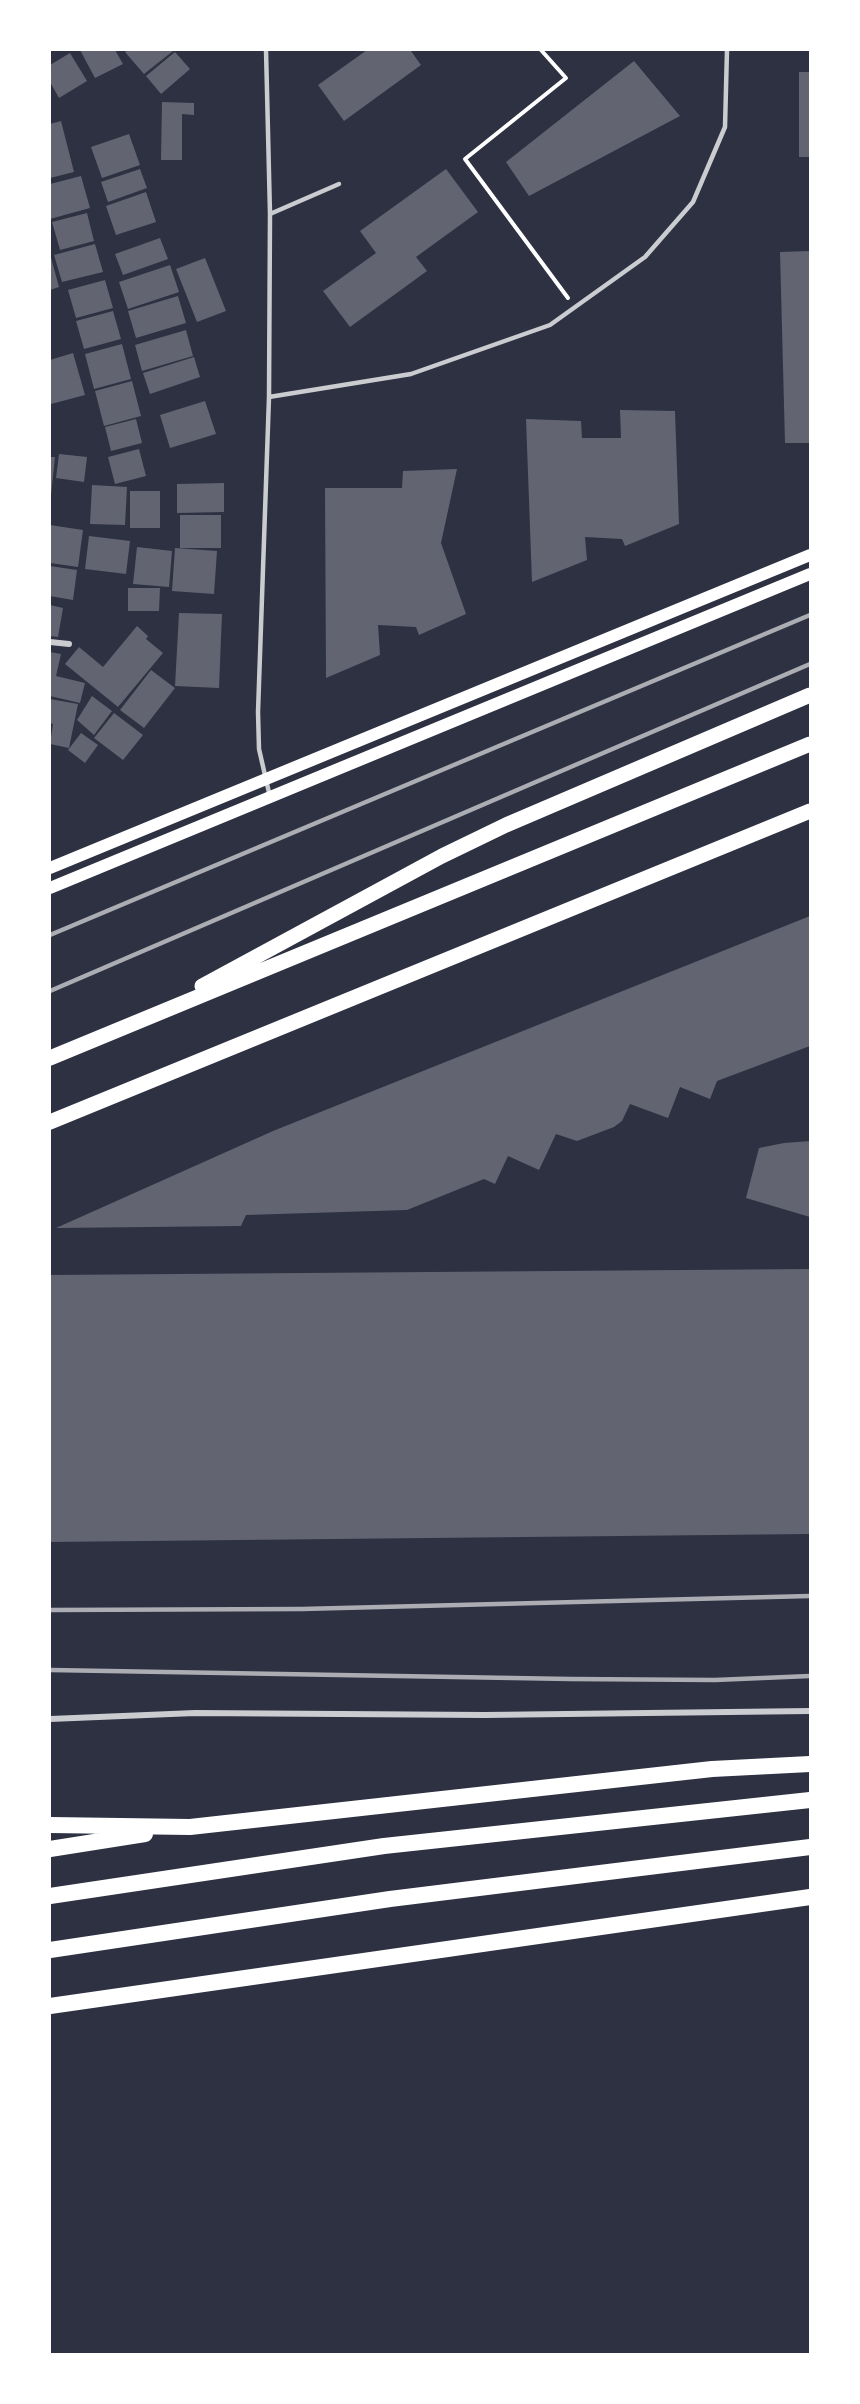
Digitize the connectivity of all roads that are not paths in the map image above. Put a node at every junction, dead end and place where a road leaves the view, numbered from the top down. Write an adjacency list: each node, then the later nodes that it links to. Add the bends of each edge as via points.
1 (266, 50): 4 (lane)
2 (727, 50): 5 (lane, via 725,127 693,202 645,257 550,325 411,374)
3 (339, 184): 4 (lane)
4 (270, 214): 5 (lane)
5 (269, 397): 12 (lane, via 258,712)
6 (810, 555): 12 (main road)
7 (810, 574): 13 (main road)
8 (50, 642): 9 (street)
9 (69, 644)
10 (810, 695): 17 (main road, via 506,825)
11 (810, 744): 17 (main road)
12 (265, 779): 13 (lane); 15 (main road)
13 (270, 797): 16 (main road)
14 (810, 812): 19 (main road)
15 (50, 868)
16 (50, 888)
17 (119, 1029): 18 (main road)
18 (50, 1058)
19 (50, 1122)
20 (810, 1711): 21 (street, via 195,1713)
21 (50, 1719)
22 (810, 1764): 25 (highway, via 712,1769)
23 (810, 1800): 28 (highway, via 384,1846)
24 (50, 1825): 25 (highway)
25 (190, 1827): 27 (highway)
26 (810, 1847): 30 (highway, via 390,1899)
27 (50, 1849)
28 (50, 1896)
29 (810, 1897): 31 (highway)
30 (50, 1950)
31 (50, 2006)

